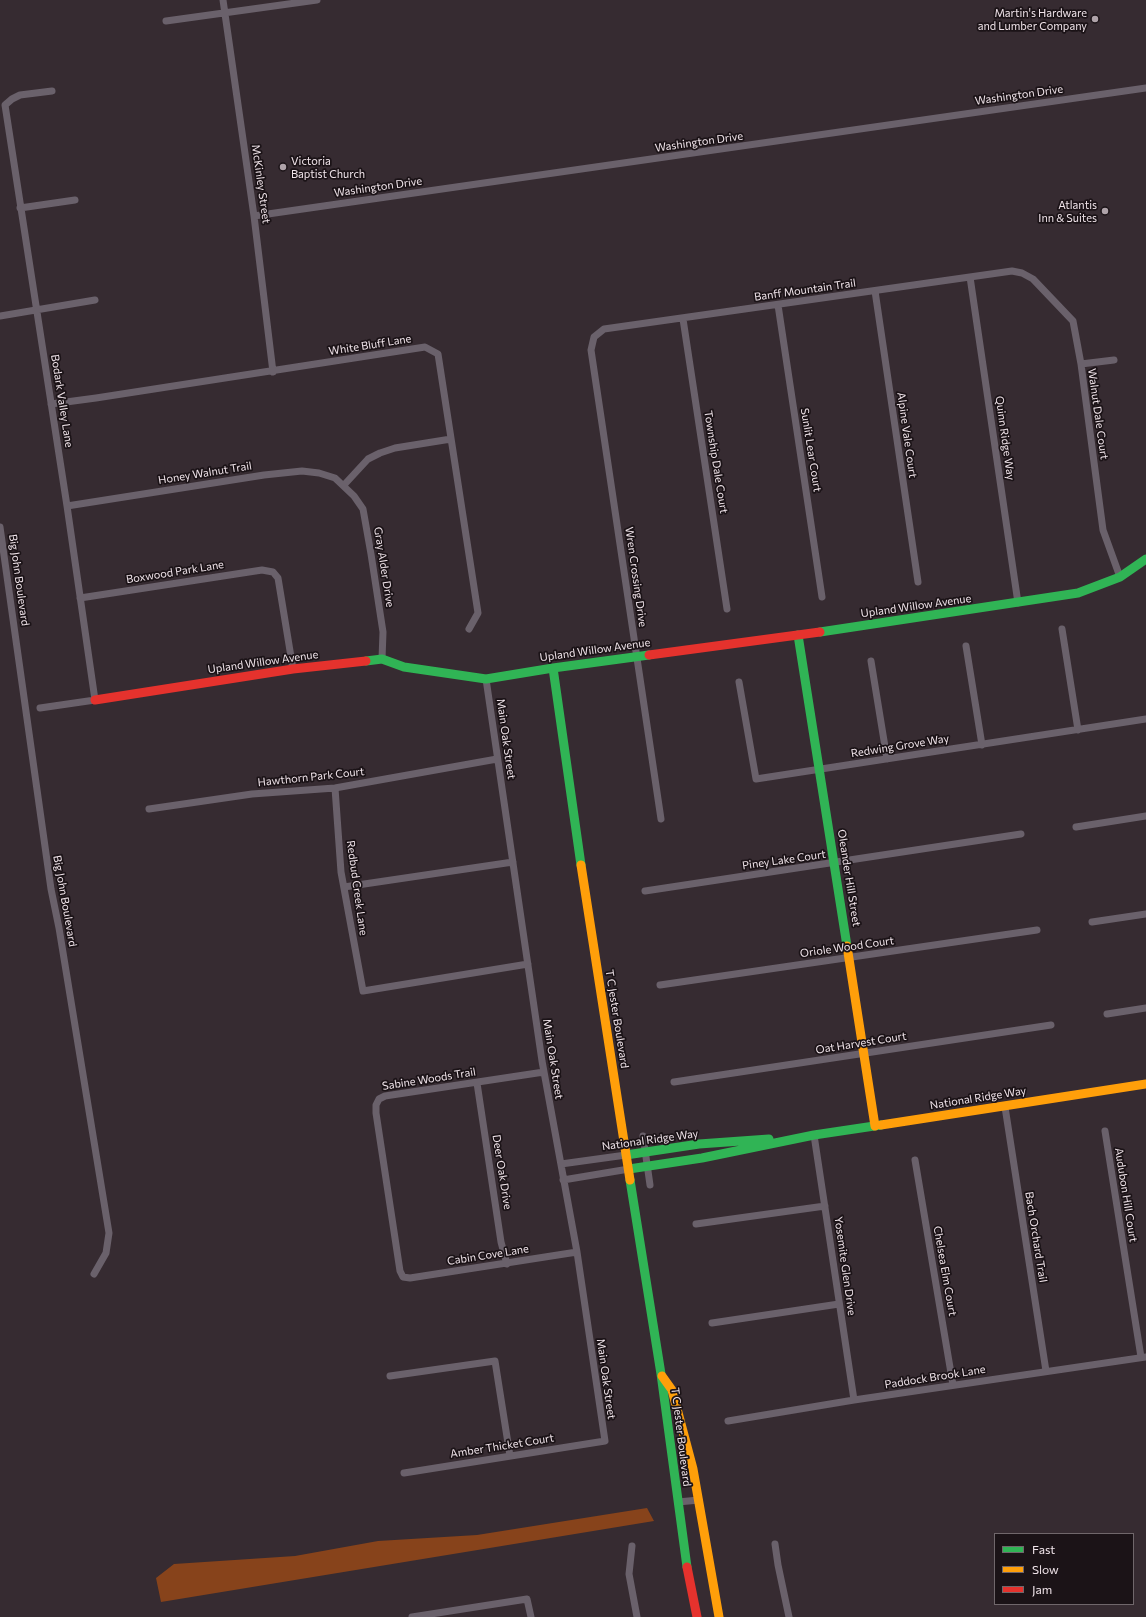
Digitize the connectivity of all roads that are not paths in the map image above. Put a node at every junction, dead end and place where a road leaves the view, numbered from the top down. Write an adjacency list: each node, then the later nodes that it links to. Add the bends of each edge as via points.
1 (223, 0): 3 (street, McKinley Street)
2 (317, 0): 3 (street)
3 (225, 13): 4 (street); 9 (street, McKinley Street)
4 (166, 21)
5 (1146, 88): 9 (street, Washington Drive)
6 (52, 91): 8 (street, Bodark Valley Lane, via 20,96 5,105)
7 (75, 200): 8 (street)
8 (20, 208): 15 (street, Bodark Valley Lane)
9 (254, 216): 21 (street, McKinley Street)
10 (1022, 273): 11 (street, Banff Mountain Trail, via 1012,271); 20 (street, Walnut Dale Court, via 1033,279 1073,321)
11 (970, 277): 12 (street, Banff Mountain Trail); 32 (street, Quinn Ridge Way)
12 (875, 291): 14 (street, Banff Mountain Trail); 29 (street, Alpine Vale Court)
13 (95, 300): 15 (street)
14 (778, 305): 17 (street, Banff Mountain Trail); 30 (street, Sunlit Lear Court)
15 (36, 311): 16 (street); 22 (street, Bodark Valley Lane)
16 (0, 316)
17 (683, 319): 18 (street, Banff Mountain Trail, via 604,329); 33 (street, Township Dale Court)
18 (594, 337): 38 (street, Wren Crossing Drive, via 591,350)
19 (1114, 360): 20 (street)
20 (1081, 364): 28 (street, Walnut Dale Court, via 1103,530)
21 (273, 372): 22 (street, White Bluff Lane); 23 (street, White Bluff Lane, via 425,348 438,354)
22 (51, 404): 25 (street, Bodark Valley Lane)
23 (451, 439): 24 (street, via 395,448 380,453 368,459); 34 (street, White Bluff Lane, via 478,612)
24 (344, 485): 25 (street, Honey Walnut Trail, via 335,478 302,471); 39 (street, Gray Alder Drive, via 363,509 383,632)
25 (67, 506): 31 (street, Bodark Valley Lane)
26 (0, 528): 94 (street, Big John Boulevard, via 51,889 109,1233 106,1253)
27 (1146, 559): 28 (street, Upland Willow Avenue)
28 (1120, 578): 32 (street, Upland Willow Avenue, via 1078,593)
29 (918, 582)
30 (822, 597)
31 (80, 598): 42 (street, Boxwood Park Lane, via 262,570 273,572 278,578); 45 (street, Bodark Valley Lane)
32 (1018, 603): 36 (street, Upland Willow Avenue)
33 (727, 609)
34 (469, 629)
35 (1062, 629): 48 (street)
36 (798, 635): 38 (street, Upland Willow Avenue); 52 (street, Oleander Hill Street)
37 (966, 646): 49 (street)
38 (636, 656): 41 (street, Upland Willow Avenue); 56 (street, Wren Crossing Drive)
39 (382, 659): 42 (street, Upland Willow Avenue); 43 (street, Upland Willow Avenue, via 404,667)
40 (871, 661): 51 (street)
41 (553, 668): 43 (street, Upland Willow Avenue); 83 (street, T C Jester Boulevard, via 590,929)
42 (293, 669): 45 (street, Upland Willow Avenue)
43 (486, 679): 50 (street, Main Oak Street)
44 (739, 682): 52 (street, Redwing Grove Way, via 756,779)
45 (95, 700): 46 (street, Upland Willow Avenue)
46 (40, 708)
47 (1146, 719): 48 (street, Redwing Grove Way)
48 (1078, 730): 49 (street, Redwing Grove Way)
49 (982, 745): 51 (street, Redwing Grove Way)
50 (497, 759): 53 (street, Hawthorn Park Court); 59 (street, Main Oak Street)
51 (887, 759): 52 (street, Redwing Grove Way)
52 (820, 769): 60 (street, Oleander Hill Street)
53 (335, 788): 54 (street, Hawthorn Park Court, via 252,794); 61 (street, Redbud Creek Lane)
54 (149, 809)
55 (1146, 816): 57 (street)
56 (661, 819)
57 (1076, 827)
58 (1022, 834): 60 (street, Piney Lake Court)
59 (512, 862): 61 (street); 67 (street, Main Oak Street)
60 (835, 864): 62 (street, Piney Lake Court); 66 (street, Oleander Hill Street)
61 (344, 887): 67 (street, Redbud Creek Lane, via 363,991)
62 (645, 892)
63 (1146, 914): 64 (street)
64 (1092, 922)
65 (1037, 930): 66 (street, Oriole Wood Court)
66 (849, 958): 68 (street, Oriole Wood Court); 72 (street, Oleander Hill Street)
67 (528, 964): 73 (street, Main Oak Street)
68 (660, 985)
69 (1146, 1008): 70 (street)
70 (1107, 1014)
71 (1051, 1025): 72 (street, Oat Harvest Court)
72 (863, 1054): 74 (street, Oat Harvest Court); 78 (street, Oleander Hill Street)
73 (544, 1072): 75 (street, Sabine Woods Trail); 85 (street, Main Oak Street)
74 (674, 1082)
75 (477, 1083): 93 (street, Deer Oak Drive, via 501,1242); 95 (street, Sabine Woods Trail, via 385,1096 379,1099 376,1105 400,1272)
76 (1146, 1084): 77 (street, National Ridge Way)
77 (1004, 1107): 78 (street, National Ridge Way); 99 (street, Bach Orchard Trail)
78 (875, 1126): 80 (street, National Ridge Way)
79 (1105, 1131): 98 (street, Audubon Hill Court)
80 (814, 1135): 82 (street, National Ridge Way, via 699,1144); 86 (street, National Ridge Way, via 702,1158); 90 (street, Yosemite Glen Drive)
81 (643, 1136): 82 (street)
82 (646, 1152): 83 (street, National Ridge Way); 86 (street)
83 (626, 1155): 85 (street, National Ridge Way); 87 (street, T C Jester Boulevard)
84 (915, 1160): 102 (street, Chelsea Elm Court)
85 (561, 1164): 88 (street, Main Oak Street)
86 (648, 1166): 87 (street, National Ridge Way); 89 (street)
87 (629, 1169): 88 (street, National Ridge Way); 100 (street, T C Jester Boulevard)
88 (563, 1180): 92 (street, Main Oak Street)
89 (650, 1185)
90 (825, 1206): 91 (street); 96 (street, Yosemite Glen Drive)
91 (696, 1224)
92 (576, 1252): 93 (street, Cabin Cove Lane); 105 (street, Main Oak Street)
93 (507, 1264): 95 (street, Cabin Cove Lane)
94 (94, 1274)
95 (403, 1277)
96 (839, 1304): 97 (street); 103 (street, Yosemite Glen Drive)
97 (712, 1323)
98 (1143, 1357): 99 (street, Paddock Brook Lane)
99 (1046, 1371): 102 (street, Paddock Brook Lane)
100 (661, 1374): 108 (street, T C Jester Boulevard, via 672,1390); 109 (street, T C Jester Boulevard)
101 (390, 1376): 106 (street, via 495,1361)
102 (953, 1385): 103 (street, Paddock Brook Lane)
103 (854, 1400): 104 (street, Paddock Brook Lane)
104 (728, 1421)
105 (605, 1441): 106 (street, Amber Thicket Court)
106 (510, 1456): 107 (street, Amber Thicket Court)
107 (404, 1473)
108 (699, 1500): 109 (street, T C Jester Boulevard); 117 (street, T C Jester Boulevard)
109 (678, 1502): 116 (street, T C Jester Boulevard, via 689,1581)
110 (775, 1544): 118 (street)
111 (632, 1546): 115 (street, via 630,1574)
112 (437, 1615): 113 (street); 114 (street, via 527,1599)
113 (412, 1617)
114 (531, 1617)
115 (637, 1617)
116 (697, 1617)
117 (719, 1617)
118 (789, 1617)

